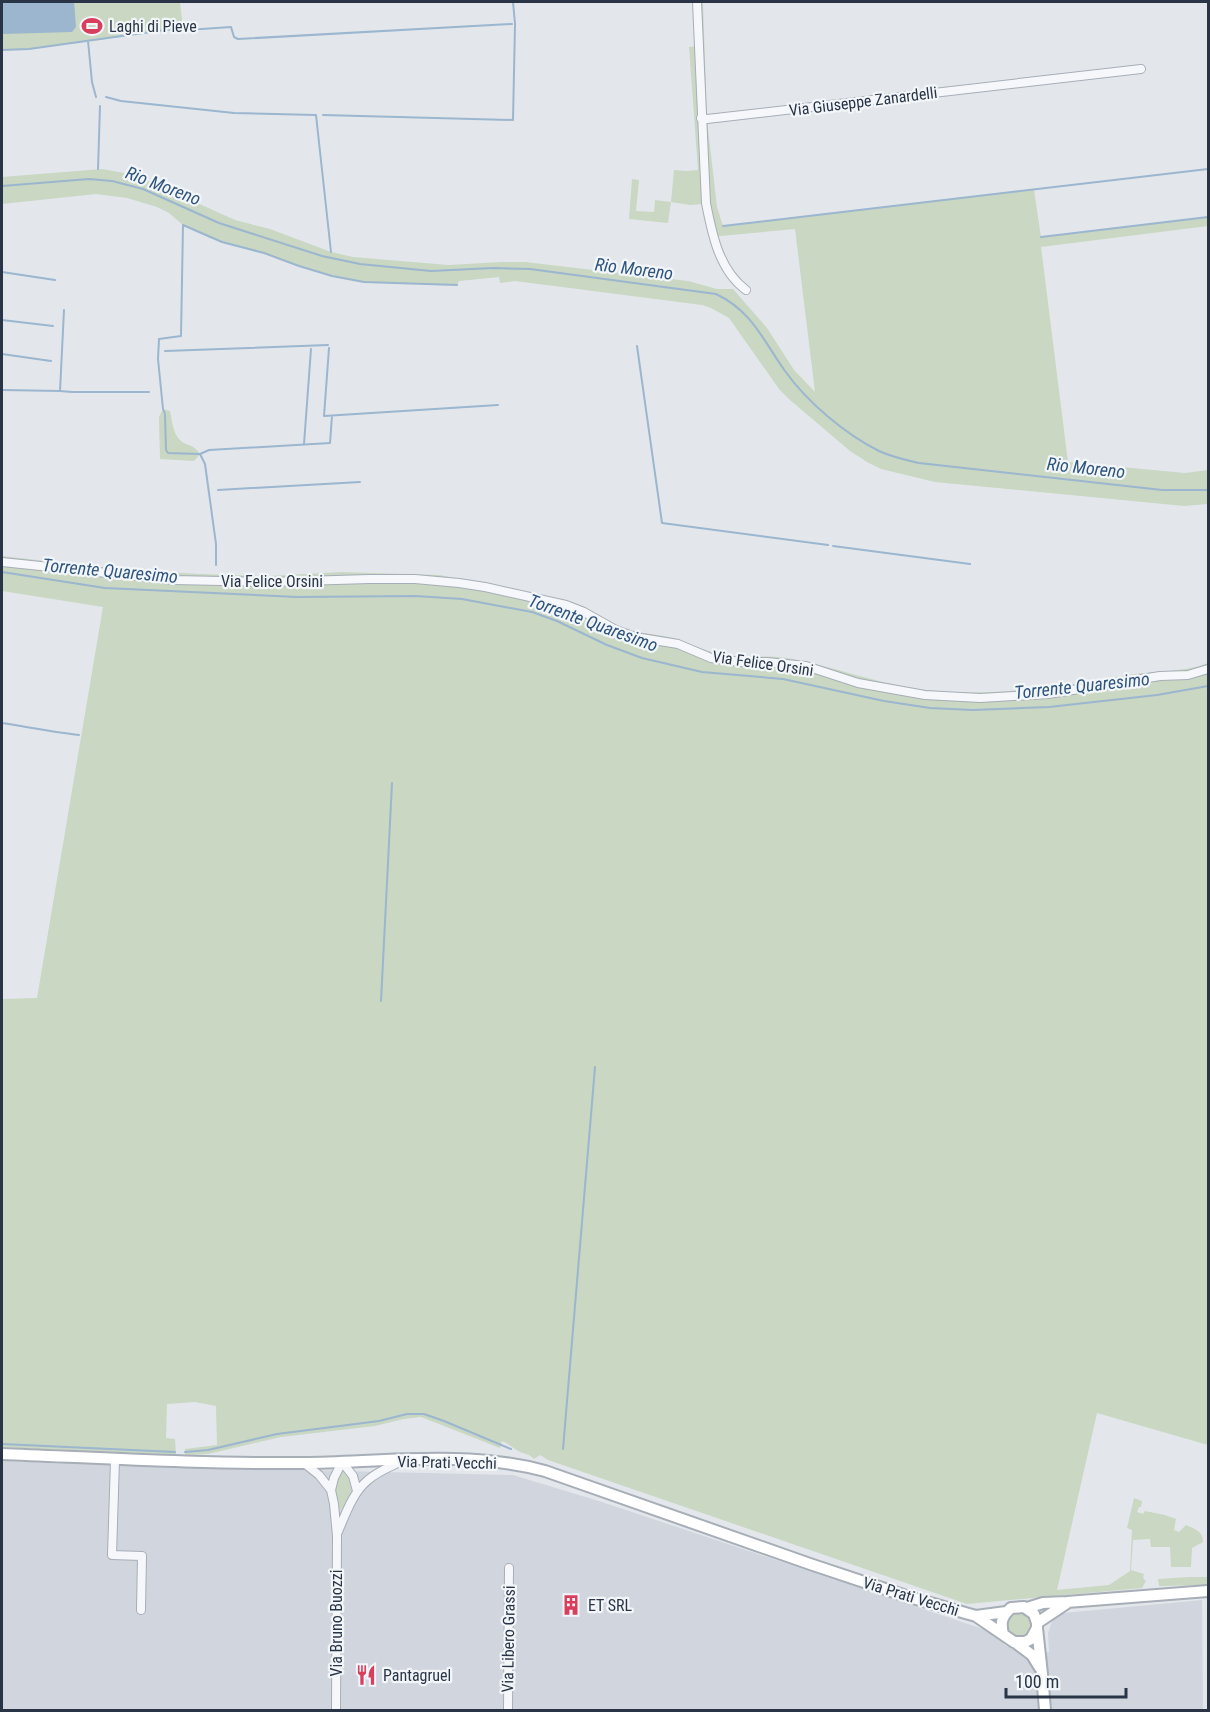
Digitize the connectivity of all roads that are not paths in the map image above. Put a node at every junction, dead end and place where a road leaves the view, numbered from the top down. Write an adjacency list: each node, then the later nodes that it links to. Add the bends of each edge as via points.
1 (697, 2): 3 (street)
2 (1141, 69): 3 (street, Via Giuseppe Zanardelli)
3 (701, 118): 4 (street, via 706,203 712,233 731,276)
4 (746, 290)
5 (2, 562): 6 (street, Via Felice Orsini, via 174,580 416,579 459,583 566,605 635,637 678,644 711,657 806,666 858,683 925,695 980,698 1048,694)
6 (1209, 669)
7 (2, 1454): 8 (main road, Via Prati Vecchi)
8 (114, 1460): 11 (main road, Via Prati Vecchi); 19 (street, via 112,1555 142,1556)
9 (342, 1461): 10 (main road, Via Prati Vecchi); 11 (main road, Via Prati Vecchi); 12 (street, Via Bruno Buozzi); 13 (street, via 353,1476)
10 (403, 1461): 13 (street, Via Bruno Buozzi, via 380,1472); 21 (main road, Via Prati Vecchi, via 452,1459 535,1468 818,1567)
11 (304, 1463): 12 (street)
12 (331, 1490): 14 (street, Via Bruno Buozzi)
13 (357, 1491): 14 (street, Via Bruno Buozzi)
14 (337, 1536): 26 (street, Via Bruno Buozzi)
15 (509, 1568): 27 (street, Via Libero Grassi)
16 (1209, 1591): 17 (main road, Via Prati Vecchi)
17 (1067, 1602): 18 (main road, Via Prati Vecchi); 22 (main road)
18 (1027, 1608): 20 (main road, Via Prati Vecchi, via 1019,1606); 22 (main road, via 1034,1614)
19 (141, 1610)
20 (1006, 1612): 21 (main road, Via Prati Vecchi); 23 (main road, via 1001,1625)
21 (976, 1616): 23 (main road, Via Prati Vecchi)
22 (1037, 1626): 24 (main road, via 1031,1639); 25 (main road)
23 (1003, 1634): 24 (main road, Via Prati Vecchi)
24 (1016, 1642): 25 (main road, Via Prati Vecchi, via 1032,1655)
25 (1042, 1674): 28 (main road)
26 (336, 1710)
27 (508, 1710)
28 (1045, 1710)

